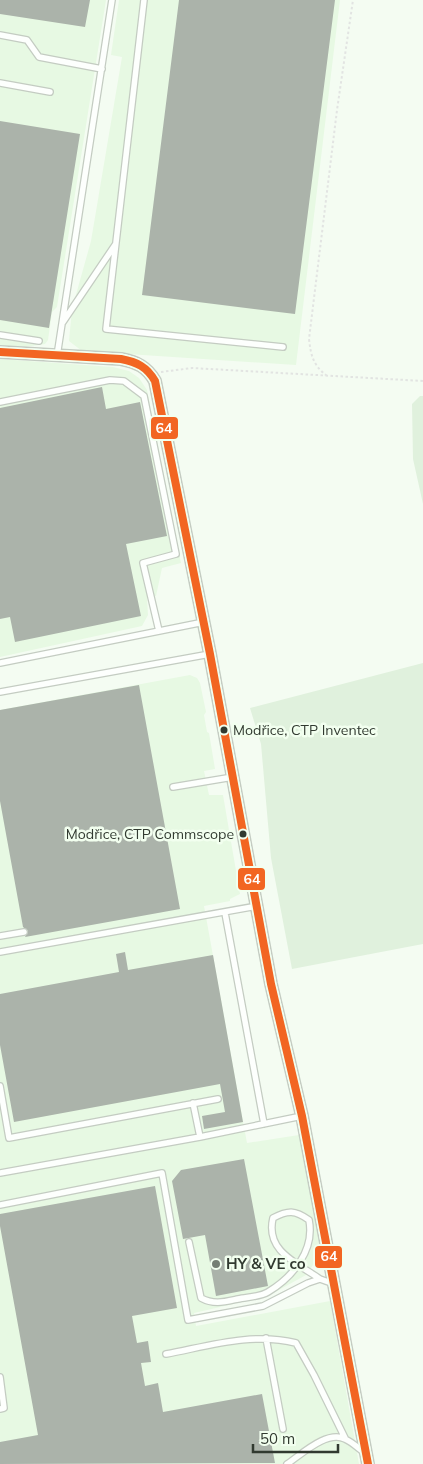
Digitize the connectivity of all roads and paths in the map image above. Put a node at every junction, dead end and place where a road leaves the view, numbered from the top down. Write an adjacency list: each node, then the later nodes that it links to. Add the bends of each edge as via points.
1 (112, 0): 5 (lane)
2 (144, 0): 8 (lane)
3 (353, 0): 16 (path, via 309,339 312,359)
4 (0, 35): 5 (lane, via 27,40 40,57)
5 (102, 69): 9 (lane)
6 (0, 83): 7 (lane)
7 (50, 92)
8 (116, 243): 9 (lane); 12 (lane, via 106,329)
9 (62, 324): 14 (lane)
10 (0, 335): 11 (lane)
11 (39, 341)
12 (283, 347)
13 (0, 352): 14 (street)
14 (57, 356): 15 (street, via 121,359 135,362)
15 (151, 375): 16 (path, via 192,368); 19 (street, via 155,381)
16 (327, 376): 17 (path)
17 (423, 381)
18 (0, 402): 20 (lane, via 110,380 124,381 144,396 176,554 143,563)
19 (204, 622): 20 (lane); 21 (street)
20 (159, 631): 22 (lane)
21 (210, 654): 23 (lane); 24 (street)
22 (0, 663)
23 (0, 692)
24 (233, 776): 25 (lane); 26 (street)
25 (173, 787)
26 (257, 906): 27 (lane); 34 (street, via 271,984)
27 (225, 913): 30 (lane); 35 (lane)
28 (24, 932): 29 (lane)
29 (0, 936)
30 (0, 952)
31 (0, 1086): 33 (lane, via 9,1138)
32 (218, 1099): 33 (lane)
33 (193, 1103): 36 (lane)
34 (302, 1116): 35 (lane); 42 (street)
35 (264, 1124): 36 (lane)
36 (200, 1137): 37 (lane)
37 (0, 1174)
38 (0, 1205): 41 (lane, via 162,1174 188,1320 263,1306)
39 (189, 1242): 40 (lane, via 201,1298 210,1303 267,1293)
40 (300, 1265): 40 (lane, via 273,1242 270,1230 273,1218 287,1211 299,1212 309,1220 309,1241); 41 (lane)
41 (320, 1279): 42 (lane)
42 (335, 1284): 49 (street)
43 (266, 1338): 44 (lane); 47 (lane); 48 (lane, via 296,1343)
44 (166, 1354)
45 (0, 1377): 46 (lane, via 4,1408)
46 (0, 1409)
47 (283, 1430)
48 (344, 1438): 49 (lane); 50 (lane, via 323,1441)
49 (367, 1459)
50 (287, 1464)

